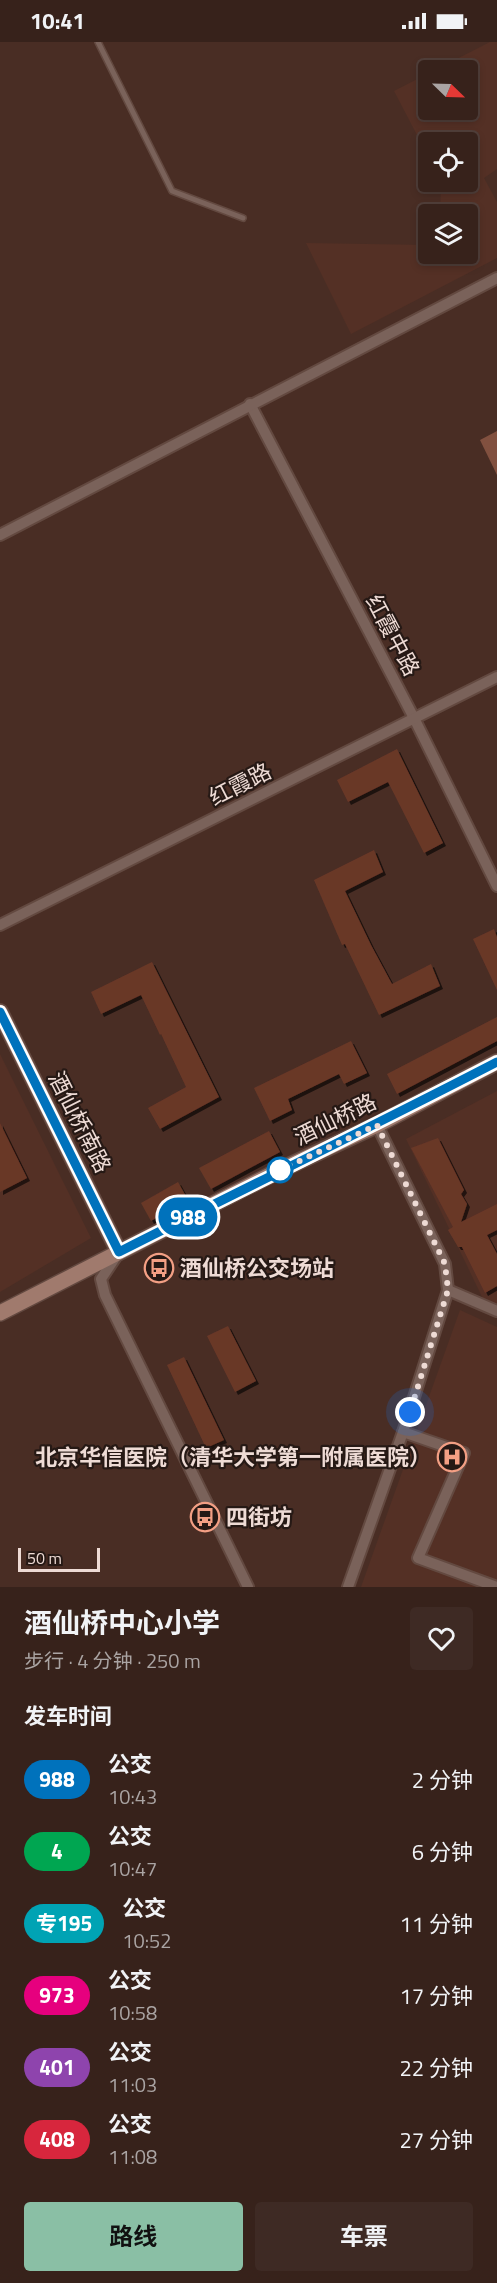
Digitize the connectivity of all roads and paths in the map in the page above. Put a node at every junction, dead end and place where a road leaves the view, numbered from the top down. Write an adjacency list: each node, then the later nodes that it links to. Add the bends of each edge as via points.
1 (98, 42): 2 (lane, via 172,191)
2 (243, 218)
3 (497, 278): 4 (street)
4 (250, 404): 5 (street); 7 (street, 红霞中路)
5 (0, 535)
6 (497, 677): 7 (street, 红霞路)
7 (414, 718): 8 (street, 红霞中路); 9 (street, 红霞路)
8 (497, 886)
9 (0, 925)
10 (0, 1012): 13 (main road, 酒仙桥南路)
11 (497, 1062): 12 (main road, 酒仙桥路)
12 (377, 1125): 13 (main road, 酒仙桥路); 14 (street, via 445,1264)
13 (119, 1252): 16 (main road, 酒仙桥路); 18 (street, via 100,1279 105,1295)
14 (448, 1290): 15 (street); 17 (street)
15 (497, 1311)
16 (0, 1313)
17 (403, 1432): 19 (street); 20 (street, via 464,1453 418,1558)
18 (248, 1587)
19 (348, 1587)
20 (497, 1587)

